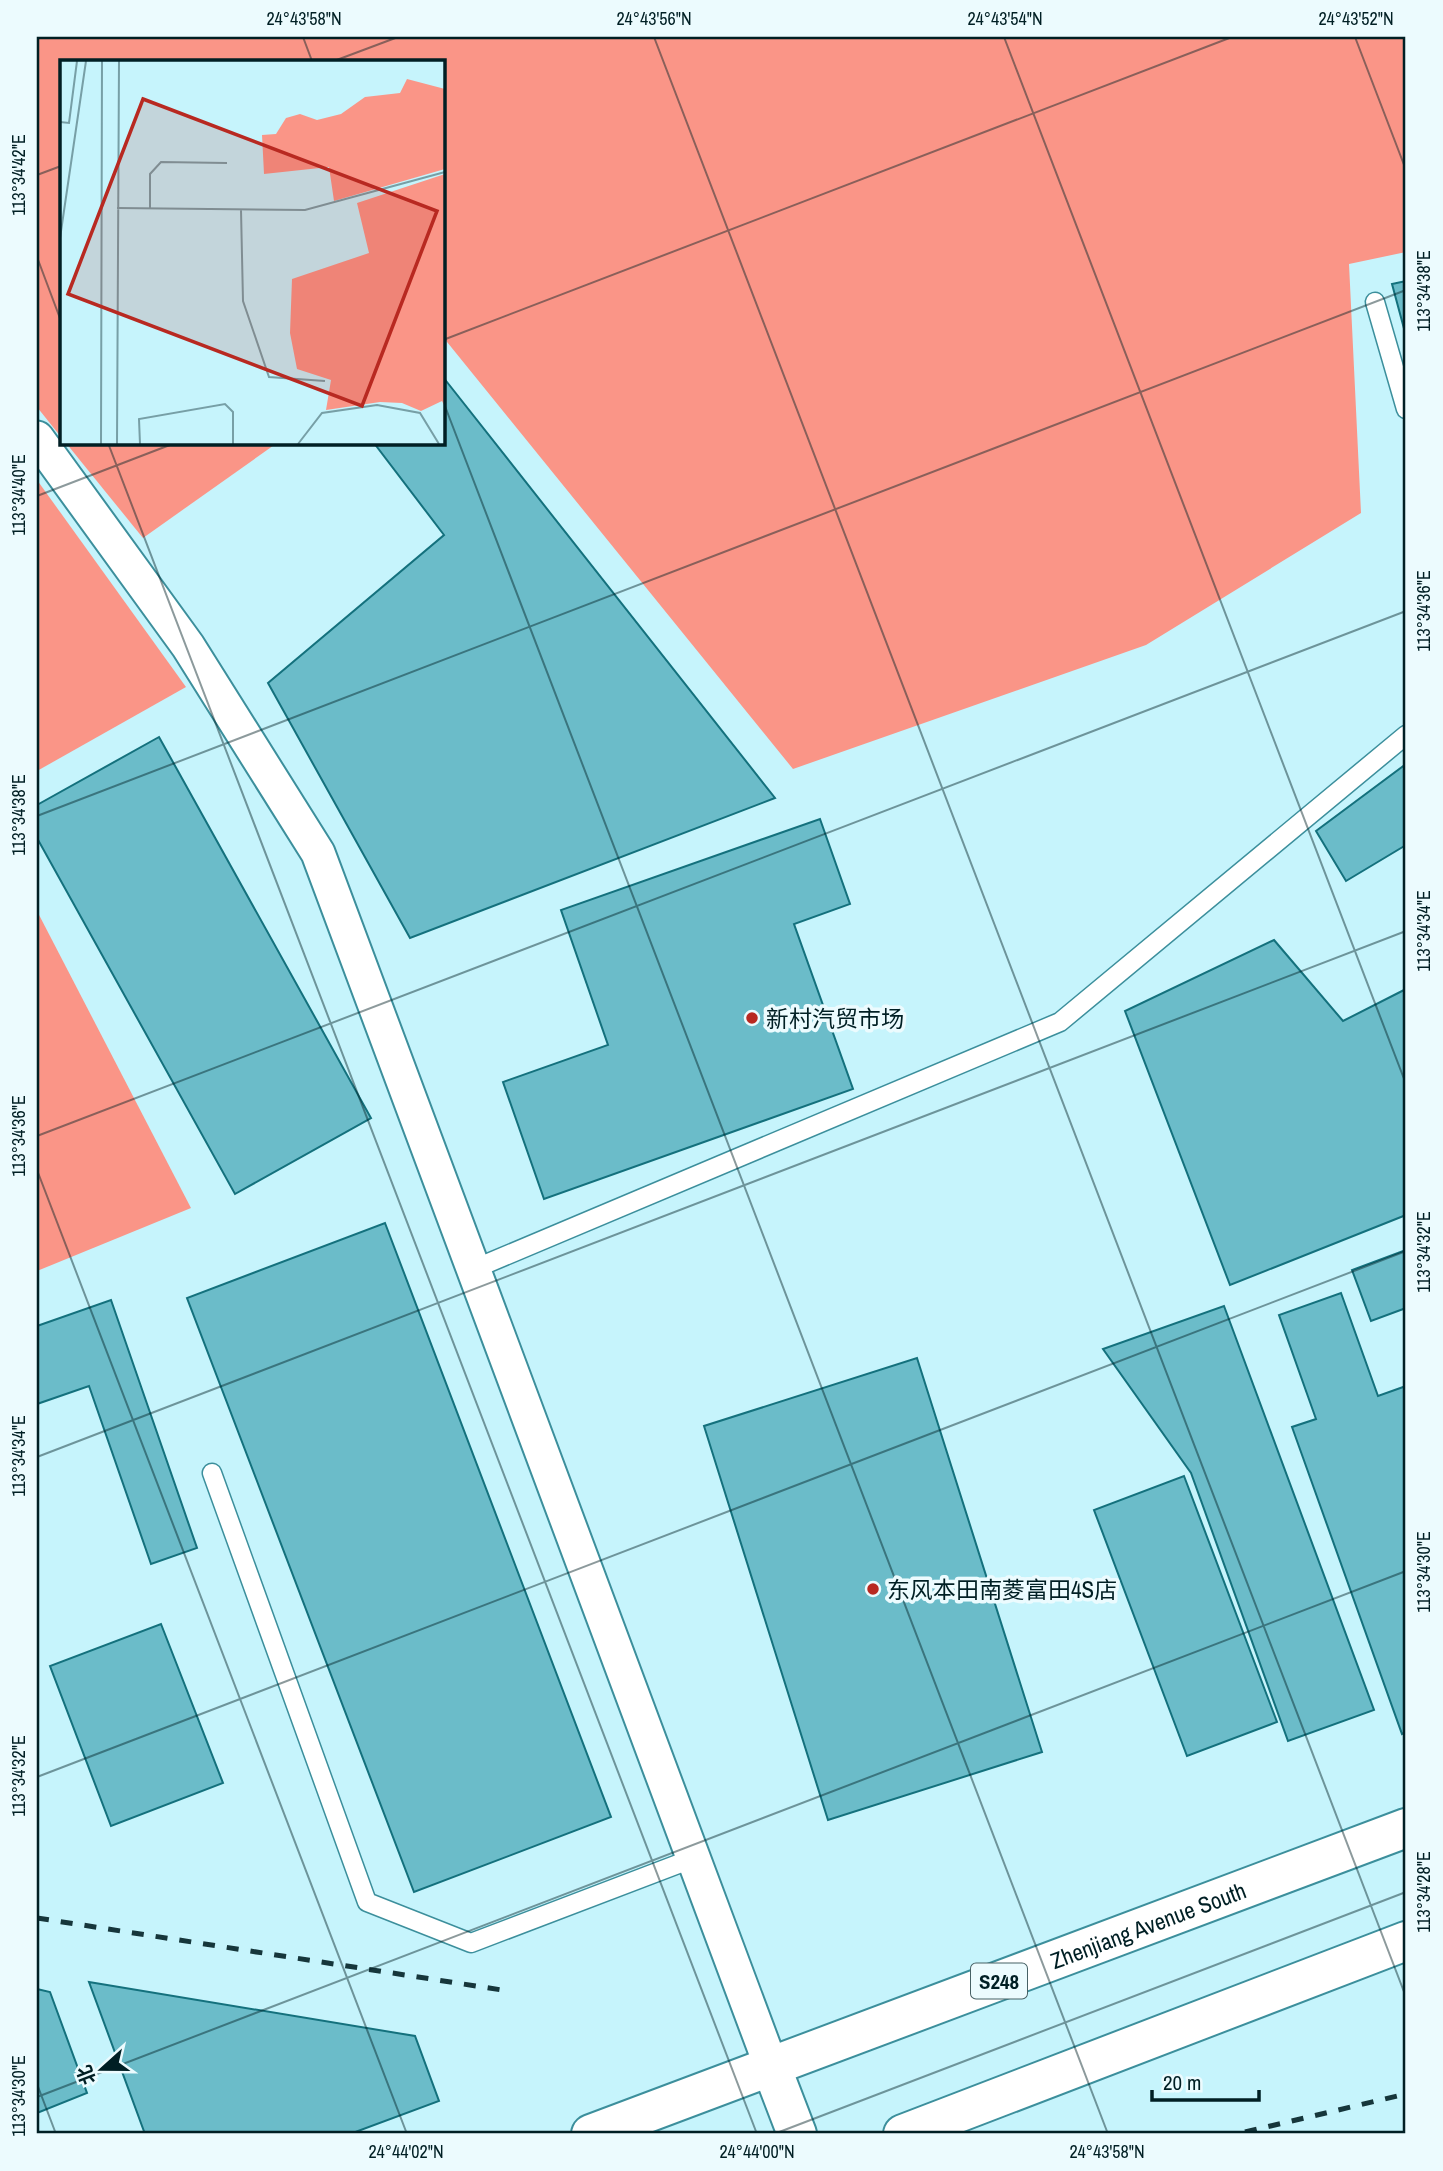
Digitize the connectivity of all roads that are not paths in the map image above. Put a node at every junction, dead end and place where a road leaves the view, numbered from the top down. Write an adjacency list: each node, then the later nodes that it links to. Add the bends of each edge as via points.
1 (1375, 302): 2 (lane)
2 (1406, 409)
3 (37, 438): 5 (street, via 188,646 318,853)
4 (1406, 735): 5 (lane, via 1060,1022)
5 (474, 1269): 8 (street)
6 (212, 1473): 8 (lane, via 367,1902 471,1943)
7 (1406, 1828): 10 (main road, Zhenjiang Avenue South / S248)
8 (694, 1858): 10 (street)
9 (1406, 1941): 13 (main road)
10 (771, 2066): 11 (main road, Zhenjiang Avenue South / S248); 12 (main road)
11 (591, 2134)
12 (797, 2134)
13 (902, 2134)

